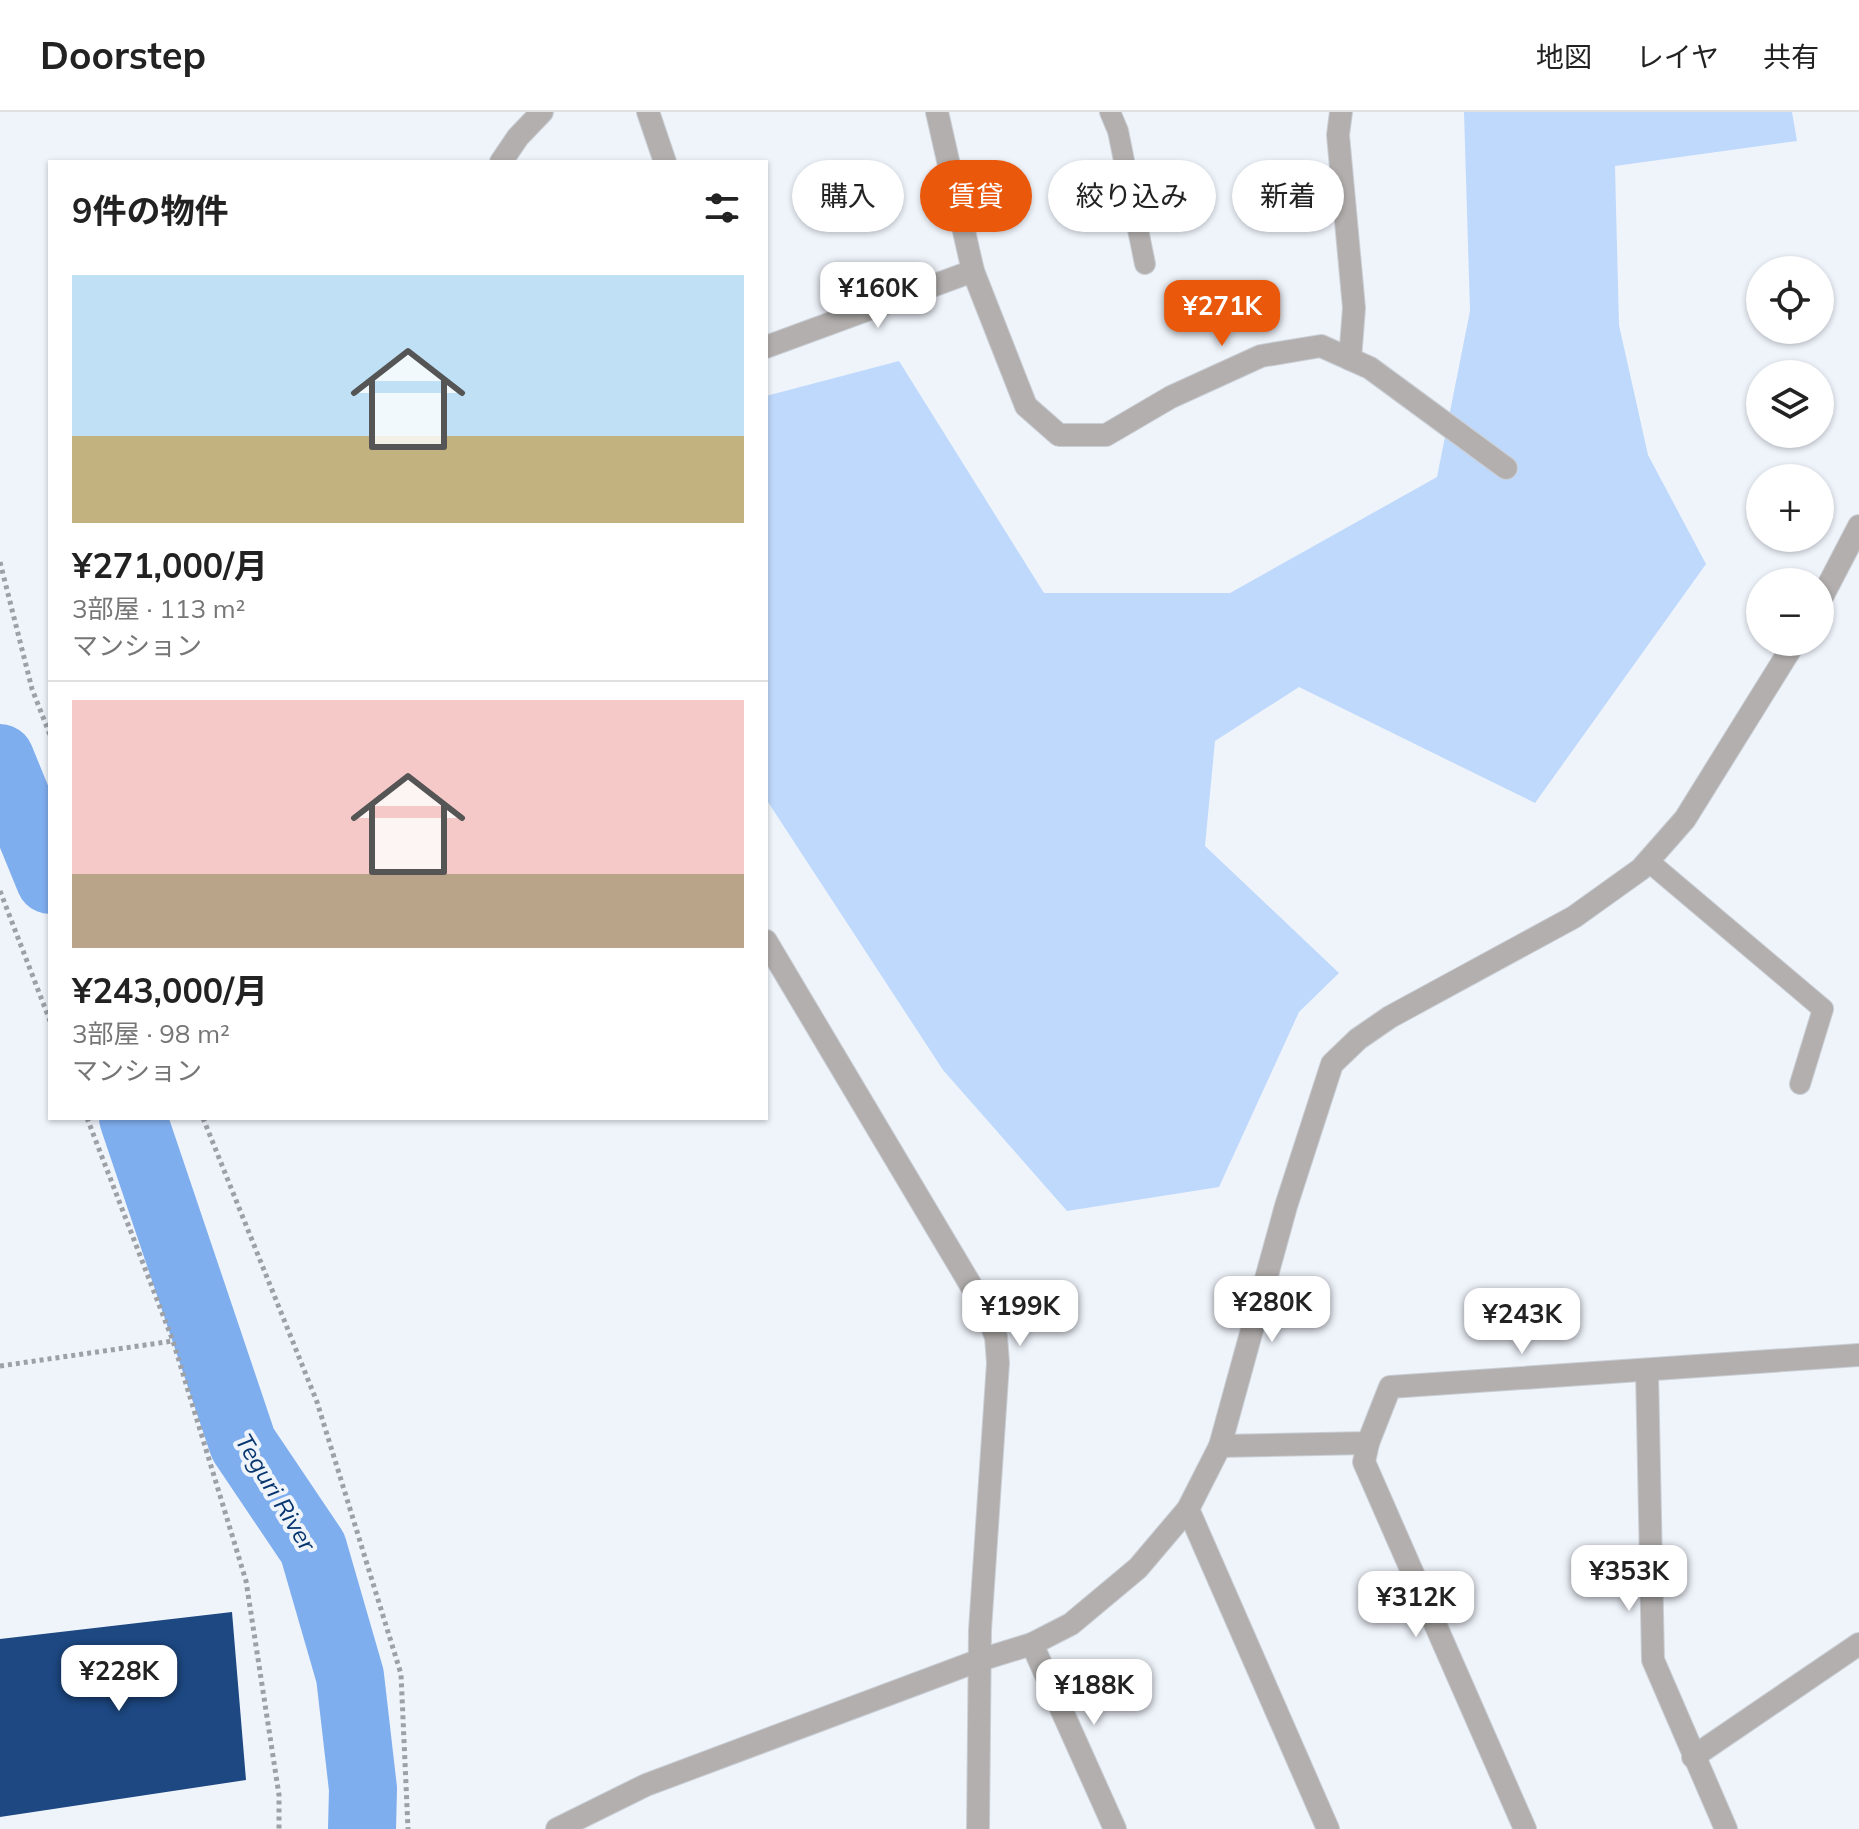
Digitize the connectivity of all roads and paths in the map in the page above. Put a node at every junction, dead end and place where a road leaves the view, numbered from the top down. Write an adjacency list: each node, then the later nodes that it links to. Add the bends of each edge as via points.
1 (542, 112): 6 (street)
2 (648, 112): 7 (street)
3 (937, 112): 9 (street)
4 (1110, 112): 8 (lane)
5 (1341, 112): 11 (street, via 1338,135 1354,308)
6 (502, 160)
7 (664, 160)
8 (1145, 264)
9 (973, 271): 10 (street); 11 (street, via 1026,406 1059,435 1106,435 1171,397 1261,356 1321,346)
10 (768, 346)
11 (1350, 359): 12 (street, via 1370,368)
12 (1506, 468)
13 (1859, 526): 15 (street)
14 (0, 562): 17 (path, via 32,689)
15 (1834, 574)
16 (1786, 656): 18 (street, via 1685,819)
17 (48, 730)
18 (1648, 861): 22 (lane, via 1823,1009); 30 (street, via 1574,917 1390,1017 1332,1064 1286,1206)
19 (0, 891): 21 (path)
20 (768, 944): 34 (street, via 985,1309 996,1337)
21 (48, 1016)
22 (1800, 1084)
23 (88, 1120): 25 (path)
24 (204, 1120): 37 (path, via 317,1402 401,1674)
25 (173, 1341): 27 (path); 36 (path, via 246,1581 279,1795)
26 (1859, 1355): 28 (street)
27 (0, 1366)
28 (1647, 1371): 29 (street, via 1390,1387); 35 (street, via 1653,1660)
29 (1368, 1443): 30 (street); 42 (street, via 1364,1462)
30 (1220, 1446): 31 (street)
31 (1188, 1509): 32 (street, via 1138,1568 1071,1624); 41 (street)
32 (1032, 1644): 34 (street); 40 (street)
33 (1859, 1644): 35 (street)
34 (980, 1660): 38 (street, via 646,1785); 39 (street)
35 (1693, 1757): 43 (street)
36 (279, 1829)
37 (408, 1829)
38 (557, 1829)
39 (978, 1829)
40 (1115, 1829)
41 (1328, 1829)
42 (1525, 1829)
43 (1726, 1829)

